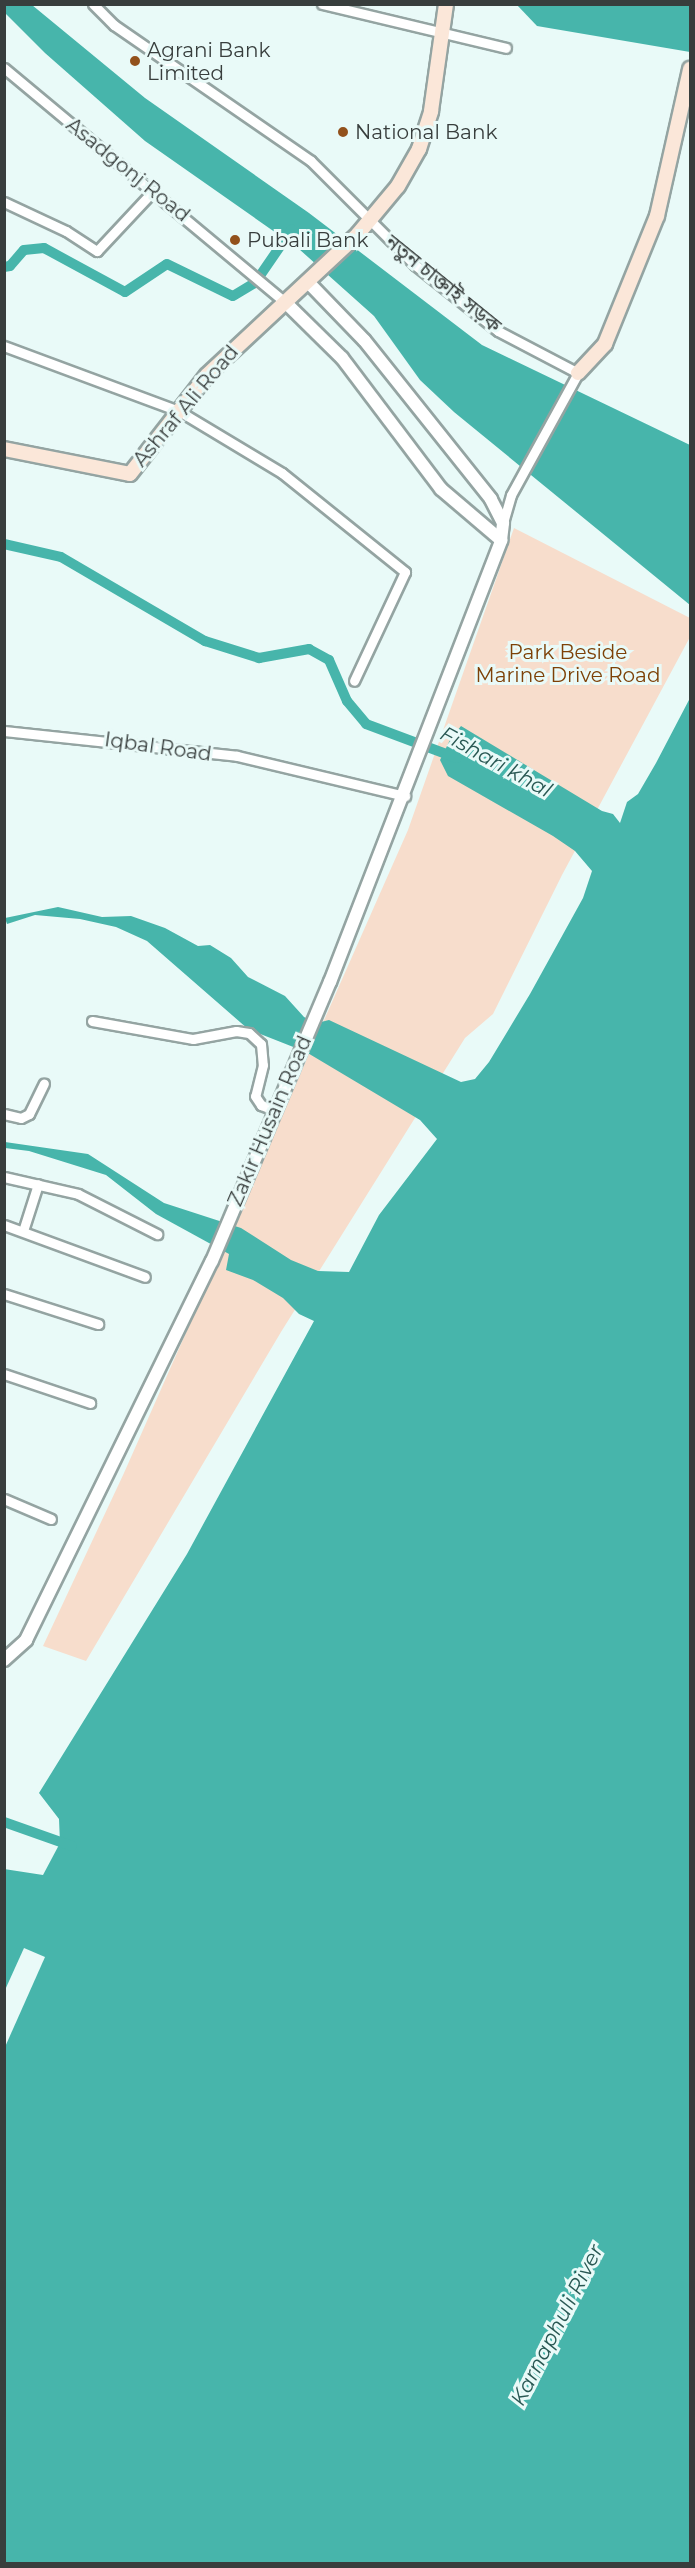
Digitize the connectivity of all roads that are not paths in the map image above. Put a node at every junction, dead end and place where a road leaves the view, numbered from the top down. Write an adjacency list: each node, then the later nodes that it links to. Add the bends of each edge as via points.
1 (93, 4): 10 (street, নতুন চাক্তাই সড়ক, via 114,24 311,161)
2 (322, 4): 4 (street)
3 (446, 4): 4 (main road, Ashraf Ali Road)
4 (443, 35): 5 (street); 10 (main road, Ashraf Ali Road, via 431,111 420,149)
5 (506, 48)
6 (4, 68): 8 (street, Asadgonj Road)
7 (690, 69): 14 (main road, via 657,216 605,344)
8 (154, 190): 9 (street, via 97,251 66,231); 12 (street, Asadgonj Road)
9 (4, 202)
10 (369, 223): 11 (main road, Ashraf Ali Road); 14 (street, নতুন চাক্তাই সড়ক, via 498,331)
11 (310, 280): 12 (main road, Ashraf Ali Road); 17 (street, via 364,340 475,478)
12 (286, 303): 15 (main road, Ashraf Ali Road, via 224,358); 18 (street, via 342,358 441,489)
13 (4, 346): 15 (street)
14 (578, 373): 17 (street, via 510,495)
15 (179, 411): 16 (main road, Ashraf Ali Road, via 130,474); 19 (street, via 282,473 405,572)
16 (4, 449)
17 (504, 523): 18 (street)
18 (501, 540): 21 (street)
19 (354, 681)
20 (4, 731): 21 (street, Iqbal Road, via 237,756)
21 (405, 796): 24 (street, Zakir Husain Road)
22 (92, 1021): 24 (street, via 193,1039 236,1031 249,1033 261,1044 263,1065 255,1096 261,1105)
23 (44, 1083): 25 (street, via 29,1114 21,1118)
24 (274, 1110): 38 (street, Zakir Husain Road, via 212,1261 26,1640)
25 (4, 1114)
26 (4, 1177): 27 (street)
27 (38, 1184): 29 (street); 30 (street, via 78,1194)
28 (4, 1225): 29 (street)
29 (23, 1231): 31 (street)
30 (157, 1234)
31 (145, 1277)
32 (4, 1294): 33 (street)
33 (98, 1324)
34 (4, 1374): 35 (street)
35 (90, 1403)
36 (4, 1499): 37 (street)
37 (51, 1519)
38 (4, 1660)

